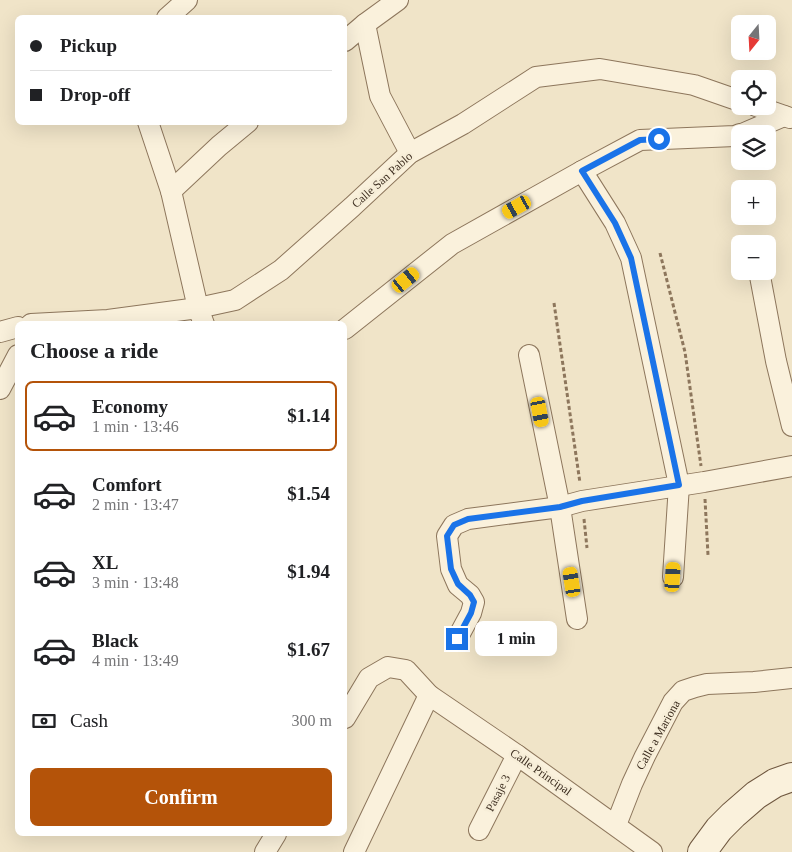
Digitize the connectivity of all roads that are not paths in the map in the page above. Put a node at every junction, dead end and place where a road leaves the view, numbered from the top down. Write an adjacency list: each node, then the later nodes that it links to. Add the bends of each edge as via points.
1 (187, 0): 3 (street)
2 (398, 0): 4 (street)
3 (170, 15)
4 (365, 24): 5 (street); 13 (street, via 380,96)
5 (347, 39)
6 (731, 98): 13 (street, Calle San Pablo, via 694,85 600,69 536,76 463,124)
7 (776, 113): 8 (street)
8 (788, 117): 11 (street)
9 (149, 125): 15 (street)
10 (244, 125): 15 (street)
11 (766, 125)
12 (731, 136): 14 (street, via 640,140)
13 (410, 153): 17 (street, Calle San Pablo, via 281,270 235,300)
14 (582, 171): 19 (street, via 452,244); 27 (street, via 615,223 631,258)
15 (171, 191): 17 (street)
16 (761, 280): 25 (street)
17 (201, 316): 18 (street, Calle San Pablo)
18 (88, 321)
19 (347, 327)
20 (15, 328): 21 (street, Calle San Pablo)
21 (0, 332)
22 (529, 355): 28 (street)
23 (15, 362): 24 (street)
24 (0, 389)
25 (792, 426)
26 (792, 466): 27 (street)
27 (679, 485): 28 (street); 29 (street)
28 (560, 507): 30 (street); 31 (street, via 468,519 454,525 447,536 451,569 458,584 474,602)
29 (673, 577)
30 (577, 619)
31 (457, 639)
32 (792, 678): 37 (street, Calle a Mariona, via 707,684 683,691 673,702 645,756)
33 (429, 695): 34 (street, Calle Principal, via 406,670 388,667 369,678); 35 (street, Calle Principal); 41 (street)
34 (347, 715)
35 (518, 755): 37 (street, Calle Principal); 38 (street, Pasaje 3)
36 (792, 777): 43 (main road, via 756,795 719,829)
37 (616, 825): 42 (street, Calle Principal)
38 (479, 830)
39 (275, 836): 40 (street)
40 (265, 852)
41 (354, 852)
42 (652, 852)
43 (702, 852)

